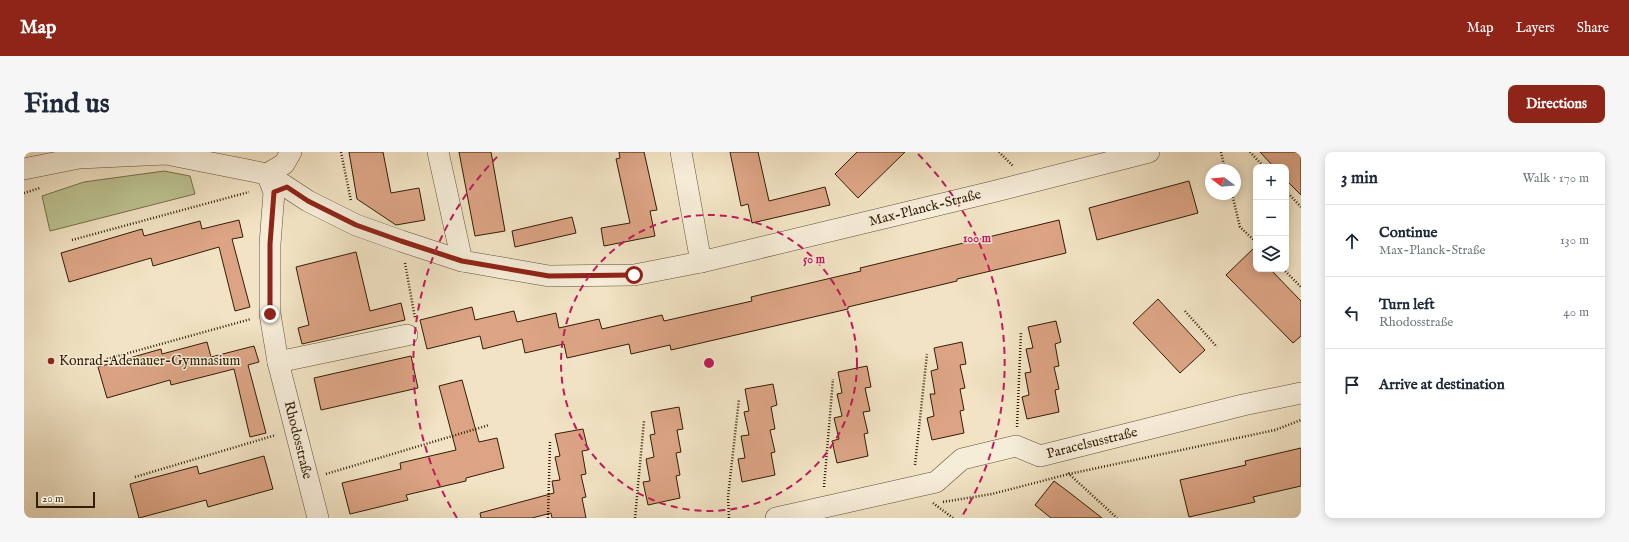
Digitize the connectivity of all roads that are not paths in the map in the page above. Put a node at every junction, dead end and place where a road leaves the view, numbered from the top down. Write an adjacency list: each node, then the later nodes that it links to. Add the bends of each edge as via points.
1 (291, 152): 7 (street, via 284,164)
2 (438, 152): 8 (street)
3 (682, 152): 9 (street)
4 (1149, 152): 9 (street, Max-Planck-Straße)
5 (166, 153): 6 (street, Max-Planck-Straße, via 79,158); 7 (street, Max-Planck-Straße)
6 (24, 169)
7 (267, 174): 8 (street, Max-Planck-Straße, via 308,201 356,225); 11 (street, Rhodosstraße, via 274,192 270,244 270,314)
8 (462, 261): 9 (street, Max-Planck-Straße, via 549,276 634,275)
9 (701, 262)
10 (407, 335): 11 (street)
11 (278, 362): 13 (street, Rhodosstraße)
12 (1301, 393): 14 (street, Paracelsusstraße, via 1243,405 1046,455 1040,456 1016,446 962,459 936,482)
13 (318, 518)
14 (776, 518)

